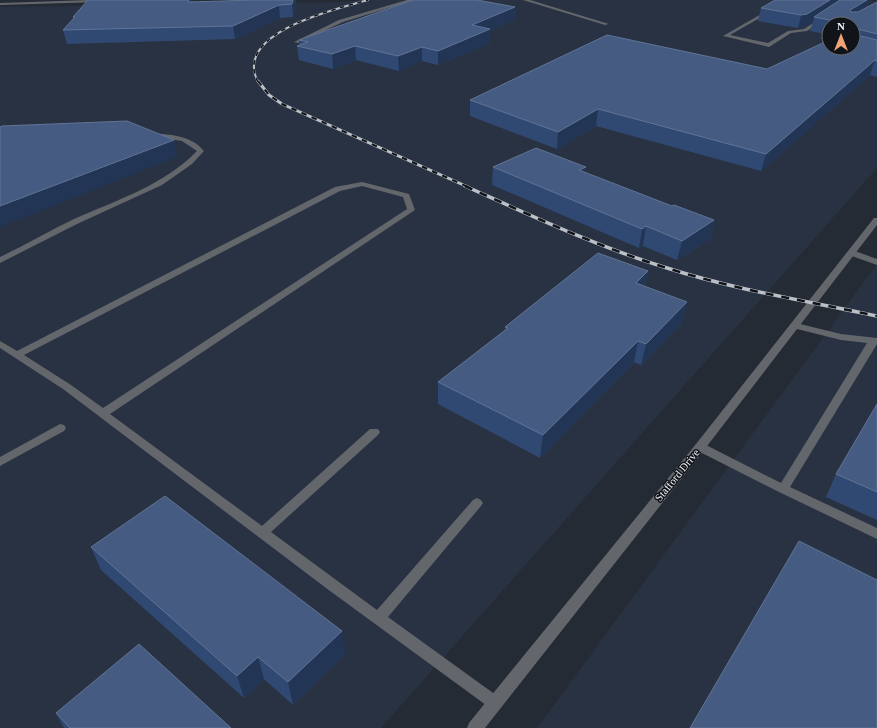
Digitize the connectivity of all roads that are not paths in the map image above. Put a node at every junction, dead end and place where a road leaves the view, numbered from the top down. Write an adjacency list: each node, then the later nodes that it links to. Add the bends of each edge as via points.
1 (412, 0): 8 (street, via 341,21)
2 (525, 0): 7 (street)
3 (789, 0): 6 (street, via 725,36 769,45 790,32 805,30)
4 (109, 1): 5 (street)
5 (0, 4)
6 (828, 15)
7 (607, 24)
8 (296, 42)
9 (144, 135): 12 (street, via 173,137 193,142 201,151 182,170 150,188 74,222)
10 (876, 222): 11 (street, Stafford Drive)
11 (852, 253): 13 (street); 14 (street, Stafford Drive)
12 (0, 260)
13 (877, 262)
14 (796, 326): 15 (street, via 841,337); 21 (street, Stafford Drive)
15 (875, 341): 23 (street)
16 (0, 344): 17 (street)
17 (17, 355): 18 (street, via 67,387); 18 (street, via 338,189 362,184 406,196 411,210)
18 (102, 414): 25 (street)
19 (60, 428): 22 (street)
20 (374, 432): 25 (street)
21 (700, 447): 23 (street); 28 (street, Stafford Drive)
22 (0, 462)
23 (783, 489): 26 (street)
24 (477, 503): 27 (street)
25 (262, 533): 27 (street)
26 (877, 534)
27 (379, 618): 28 (street)
28 (495, 703): 29 (street, Stafford Drive)
29 (475, 728)

